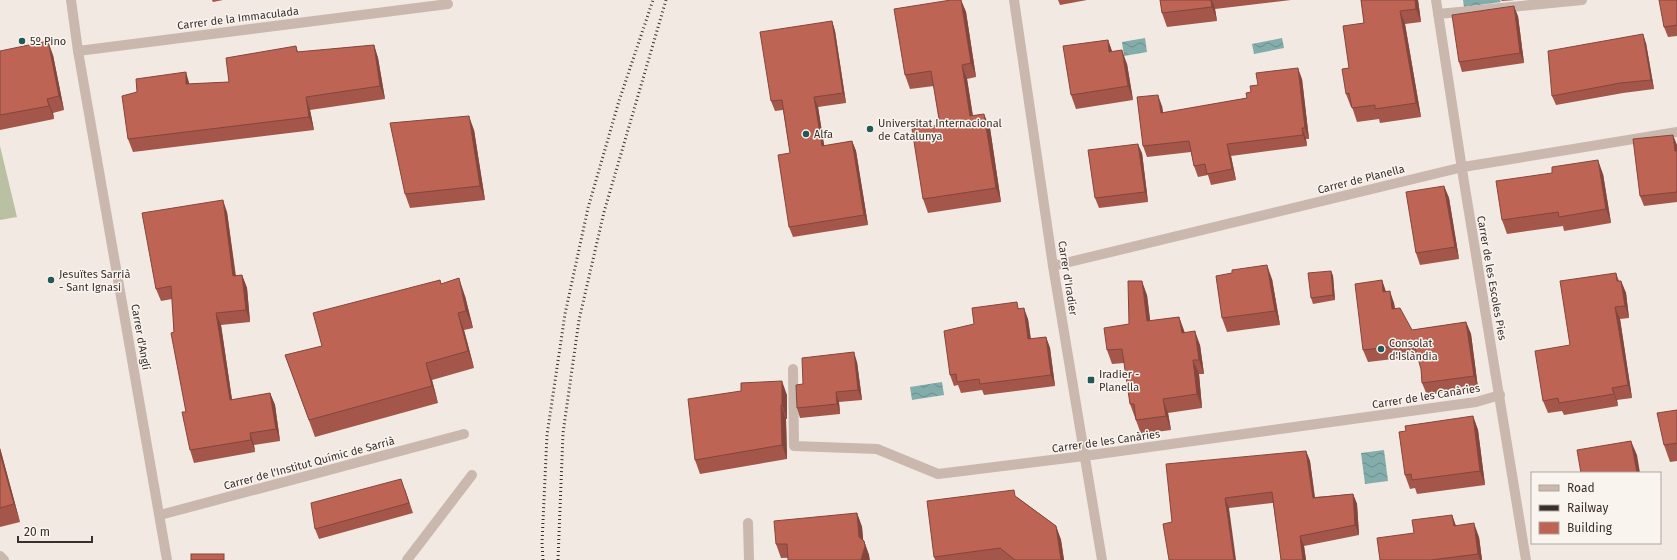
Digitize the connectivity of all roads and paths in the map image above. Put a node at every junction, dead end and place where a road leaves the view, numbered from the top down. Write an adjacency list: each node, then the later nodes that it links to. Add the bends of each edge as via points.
1 (71, 0): 7 (street, Carrer d'Anglí)
2 (1014, 0): 10 (street, Carrer d'Iradier)
3 (1436, 0): 6 (street, Carrer de les Escoles Pies)
4 (1582, 0): 6 (street)
5 (448, 4): 7 (street, Carrer de la Immaculada)
6 (1438, 14): 9 (street, Carrer de les Escoles Pies)
7 (78, 50): 16 (street, Carrer d'Anglí)
8 (1677, 132): 9 (street, Carrer de Planella)
9 (1463, 167): 10 (street, Carrer de Planella); 12 (street, Carrer de les Escoles Pies)
10 (1053, 266): 14 (street, Carrer d'Iradier)
11 (793, 369): 14 (street, Carrer de les Canàries, via 794,446 877,449 938,474)
12 (1500, 395): 14 (street, Carrer de les Canàries, via 1476,402); 24 (street, Carrer de les Escoles Pies)
13 (464, 434): 16 (street, Carrer de l'Institut Químic de Sarrià)
14 (1084, 456): 23 (street, Carrer d'Iradier)
15 (472, 475): 21 (street)
16 (160, 515): 20 (street, Carrer d'Anglí)
17 (748, 523): 22 (street)
18 (0, 556): 19 (street)
19 (4, 560)
20 (167, 560)
21 (407, 560)
22 (749, 560)
23 (1102, 560)
24 (1526, 560)

